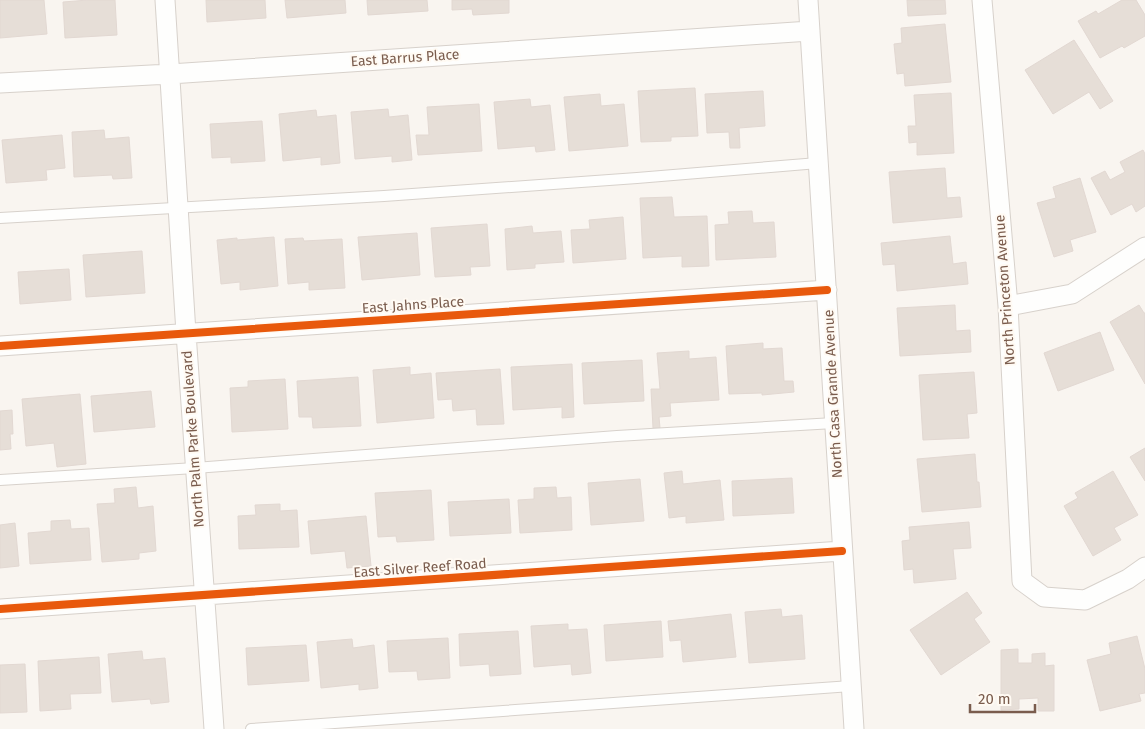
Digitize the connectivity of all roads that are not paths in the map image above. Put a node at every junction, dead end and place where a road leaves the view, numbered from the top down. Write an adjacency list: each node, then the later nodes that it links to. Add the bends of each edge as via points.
1 (165, 0): 5 (street, North Palm Parke Boulevard)
2 (808, 0): 4 (street, North Casa Grande Avenue)
3 (982, 0): 12 (street, North Princeton Avenue)
4 (810, 31): 5 (street, East Barrus Place); 7 (street, North Casa Grande Avenue)
5 (170, 74): 6 (street, East Barrus Place); 8 (street, North Palm Parke Boulevard)
6 (0, 83)
7 (818, 162): 8 (lane, via 627,179); 11 (street, North Casa Grande Avenue)
8 (178, 209): 9 (lane); 13 (street, North Palm Parke Boulevard)
9 (0, 218)
10 (1145, 247): 12 (street, via 1072,294)
11 (827, 290): 13 (street, East Jahns Place); 15 (street, North Casa Grande Avenue)
12 (1008, 306): 19 (street, North Princeton Avenue, via 1022,581 1044,597 1085,600)
13 (186, 333): 14 (street, East Jahns Place); 16 (street, North Palm Parke Boulevard)
14 (0, 346)
15 (834, 423): 16 (lane); 18 (street, North Casa Grande Avenue)
16 (195, 468): 17 (lane); 20 (street, North Palm Parke Boulevard)
17 (0, 480)
18 (842, 551): 20 (street, East Silver Reef Road); 22 (street, North Casa Grande Avenue)
19 (1145, 567)
20 (204, 596): 21 (street, East Silver Reef Road); 23 (street, North Palm Parke Boulevard)
21 (0, 609)
22 (851, 686): 24 (lane); 25 (street, North Casa Grande Avenue)
23 (214, 729)
24 (252, 729)
25 (854, 729)

